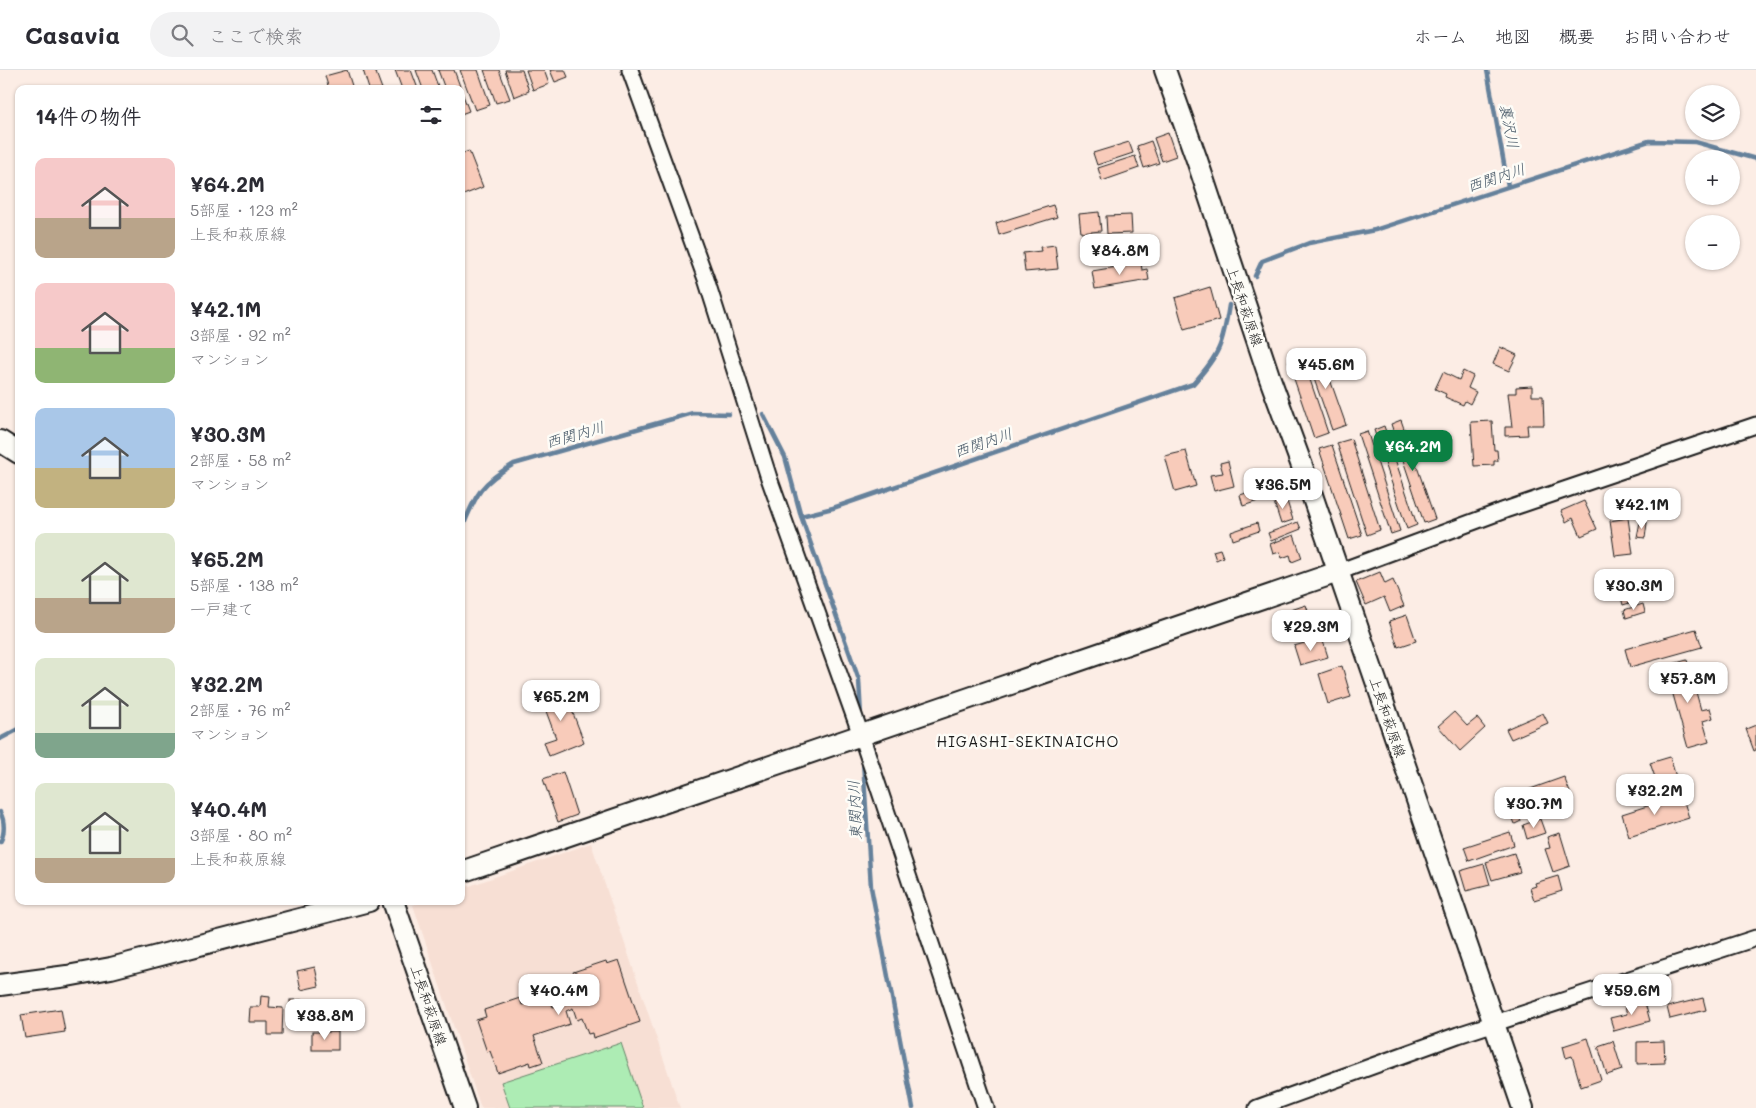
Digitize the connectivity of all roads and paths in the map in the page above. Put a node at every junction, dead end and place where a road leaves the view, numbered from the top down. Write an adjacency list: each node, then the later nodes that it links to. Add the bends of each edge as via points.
1 (630, 70): 7 (street, via 706,279 769,478)
2 (1165, 70): 6 (main road, 上長和萩原線)
3 (1756, 425): 6 (street, via 1505,510)
4 (0, 441): 5 (main road)
5 (15, 450)
6 (1338, 572): 7 (main road); 13 (main road, 上長和萩原線)
7 (861, 735): 8 (main road); 15 (street)
8 (465, 871)
9 (353, 905): 12 (main road, via 111,968)
10 (395, 905): 14 (main road, 上長和萩原線)
11 (1756, 938): 13 (street)
12 (0, 985)
13 (1494, 1024): 16 (street); 17 (main road, 上長和萩原線)
14 (465, 1108)
15 (986, 1108)
16 (1257, 1108)
17 (1523, 1108)

